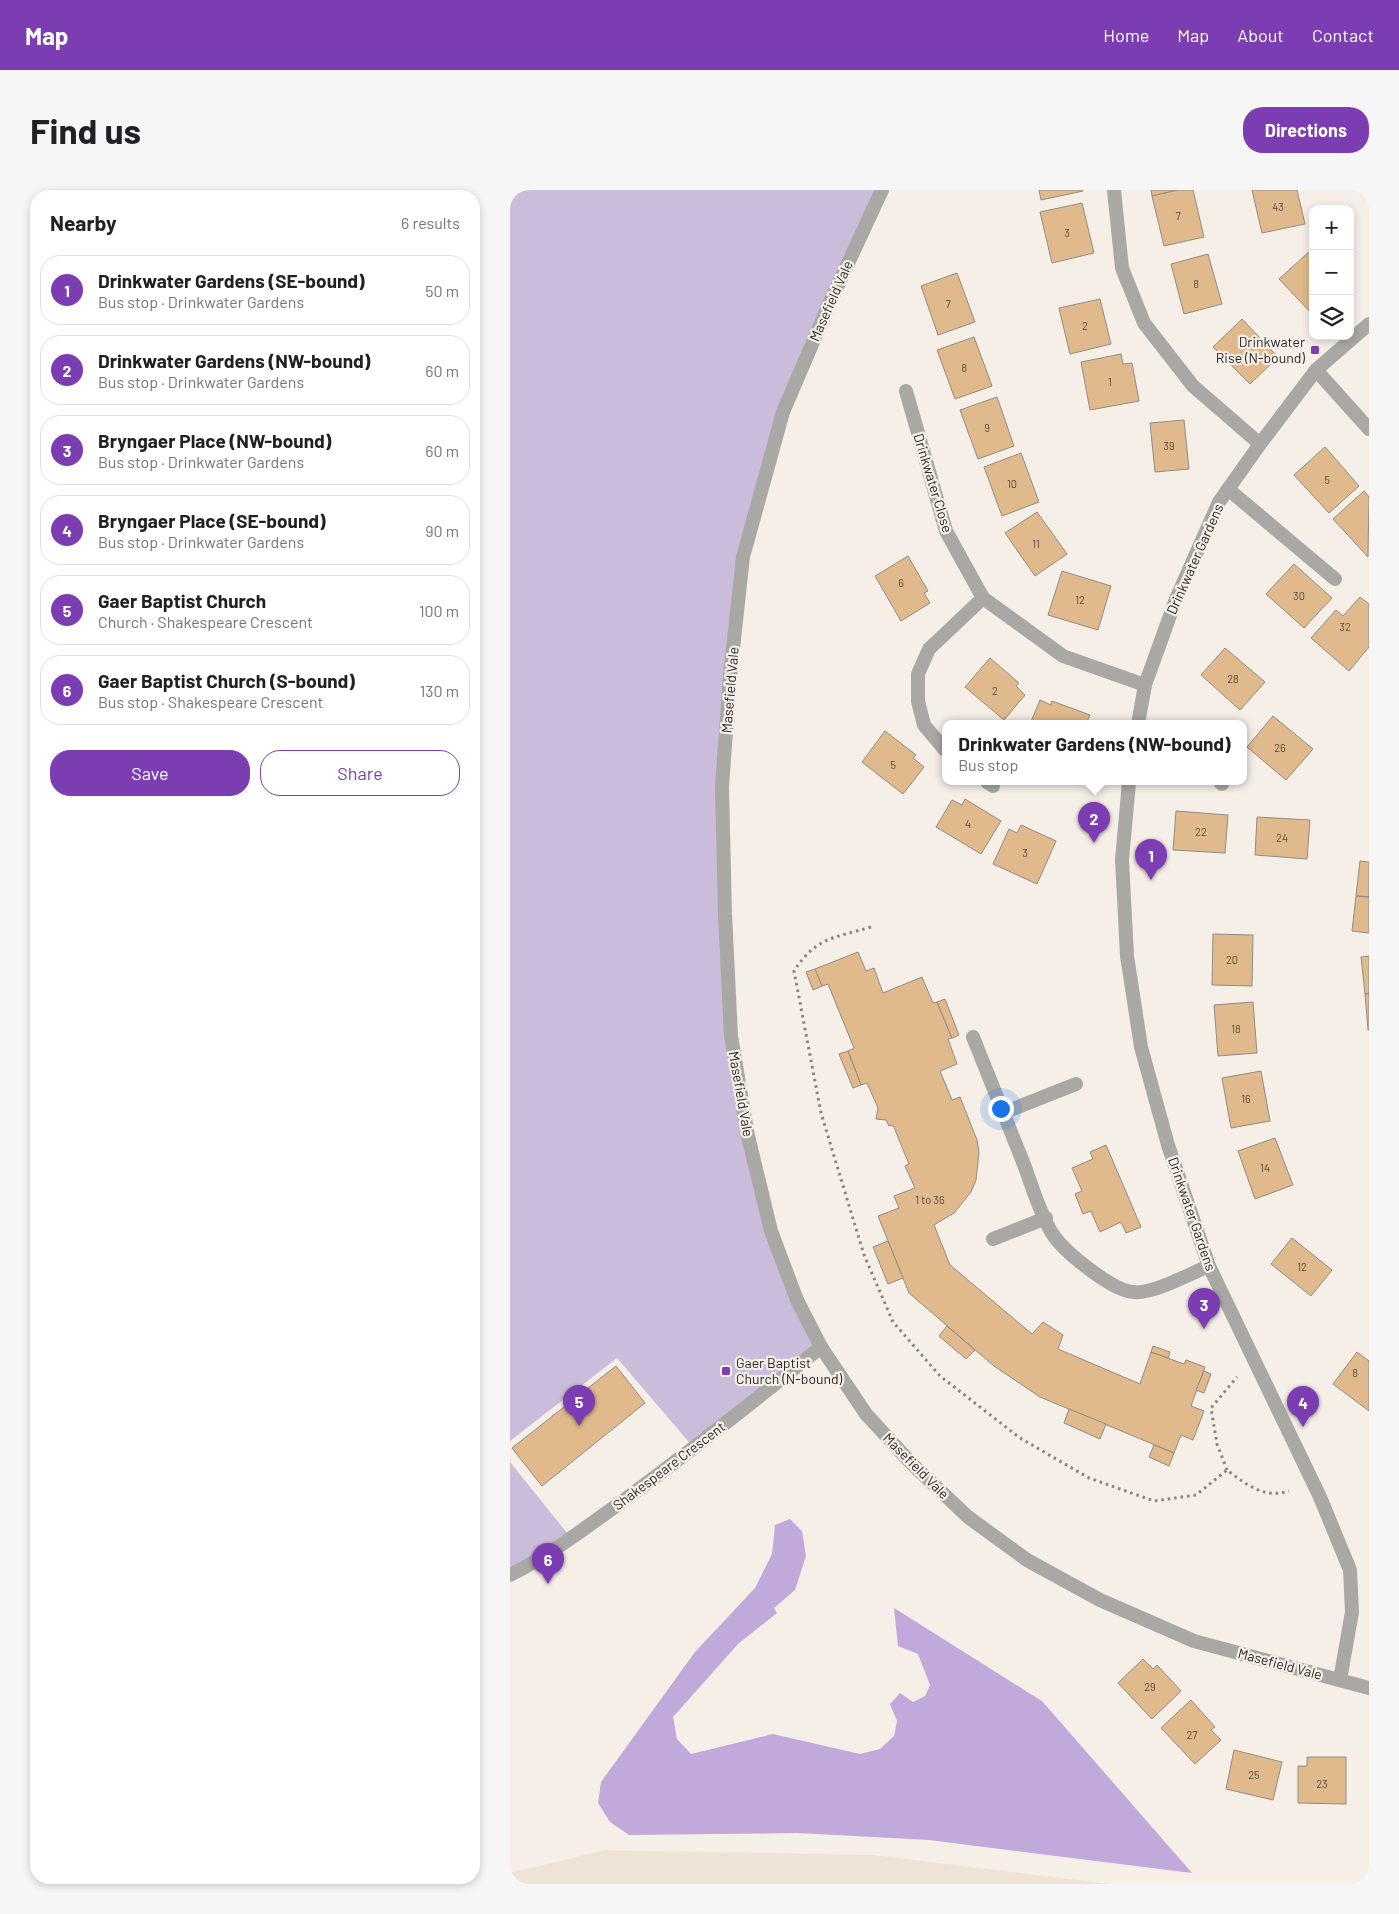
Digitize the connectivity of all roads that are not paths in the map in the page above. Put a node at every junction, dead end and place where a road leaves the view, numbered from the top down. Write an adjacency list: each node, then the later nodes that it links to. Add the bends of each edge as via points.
1 (882, 190): 21 (street, Masefield Vale, via 783,412 743,557 722,787 731,1036 748,1136 771,1231 797,1300)
2 (1114, 190): 7 (street, via 1122,268 1144,323 1194,386)
3 (1369, 324): 4 (street, Drinkwater Gardens)
4 (1316, 370): 6 (street); 7 (street, Drinkwater Gardens)
5 (906, 391): 10 (street, Drinkwater Close, via 946,531)
6 (1369, 429)
7 (1260, 444): 8 (street, Drinkwater Gardens)
8 (1228, 489): 9 (street); 11 (street, Drinkwater Gardens, via 1219,502 1176,599)
9 (1335, 579)
10 (983, 598): 11 (street, Drinkwater Close, via 1063,656); 13 (street, via 929,649 918,674 918,701 924,725)
11 (1145, 684): 12 (street, Drinkwater Gardens)
12 (1140, 720)
13 (942, 746)
14 (1129, 785): 20 (street, Drinkwater Gardens, via 1122,860 1127,956 1141,1047 1168,1144)
15 (973, 1037): 17 (street)
16 (1076, 1084): 17 (street)
17 (1003, 1113): 18 (street)
18 (1046, 1218): 19 (street); 20 (street, via 1060,1243 1119,1289 1149,1290)
19 (993, 1239)
20 (1209, 1266): 23 (street, Drinkwater Gardens, via 1314,1484 1350,1570 1352,1612)
21 (821, 1347): 22 (street, Shakespeare Crescent, via 656,1476 541,1559); 23 (street, Masefield Vale, via 866,1414 911,1463 968,1516 1027,1560 1100,1600 1194,1641)
22 (510, 1575)
23 (1340, 1680): 24 (street, Masefield Vale)
24 (1369, 1688)

